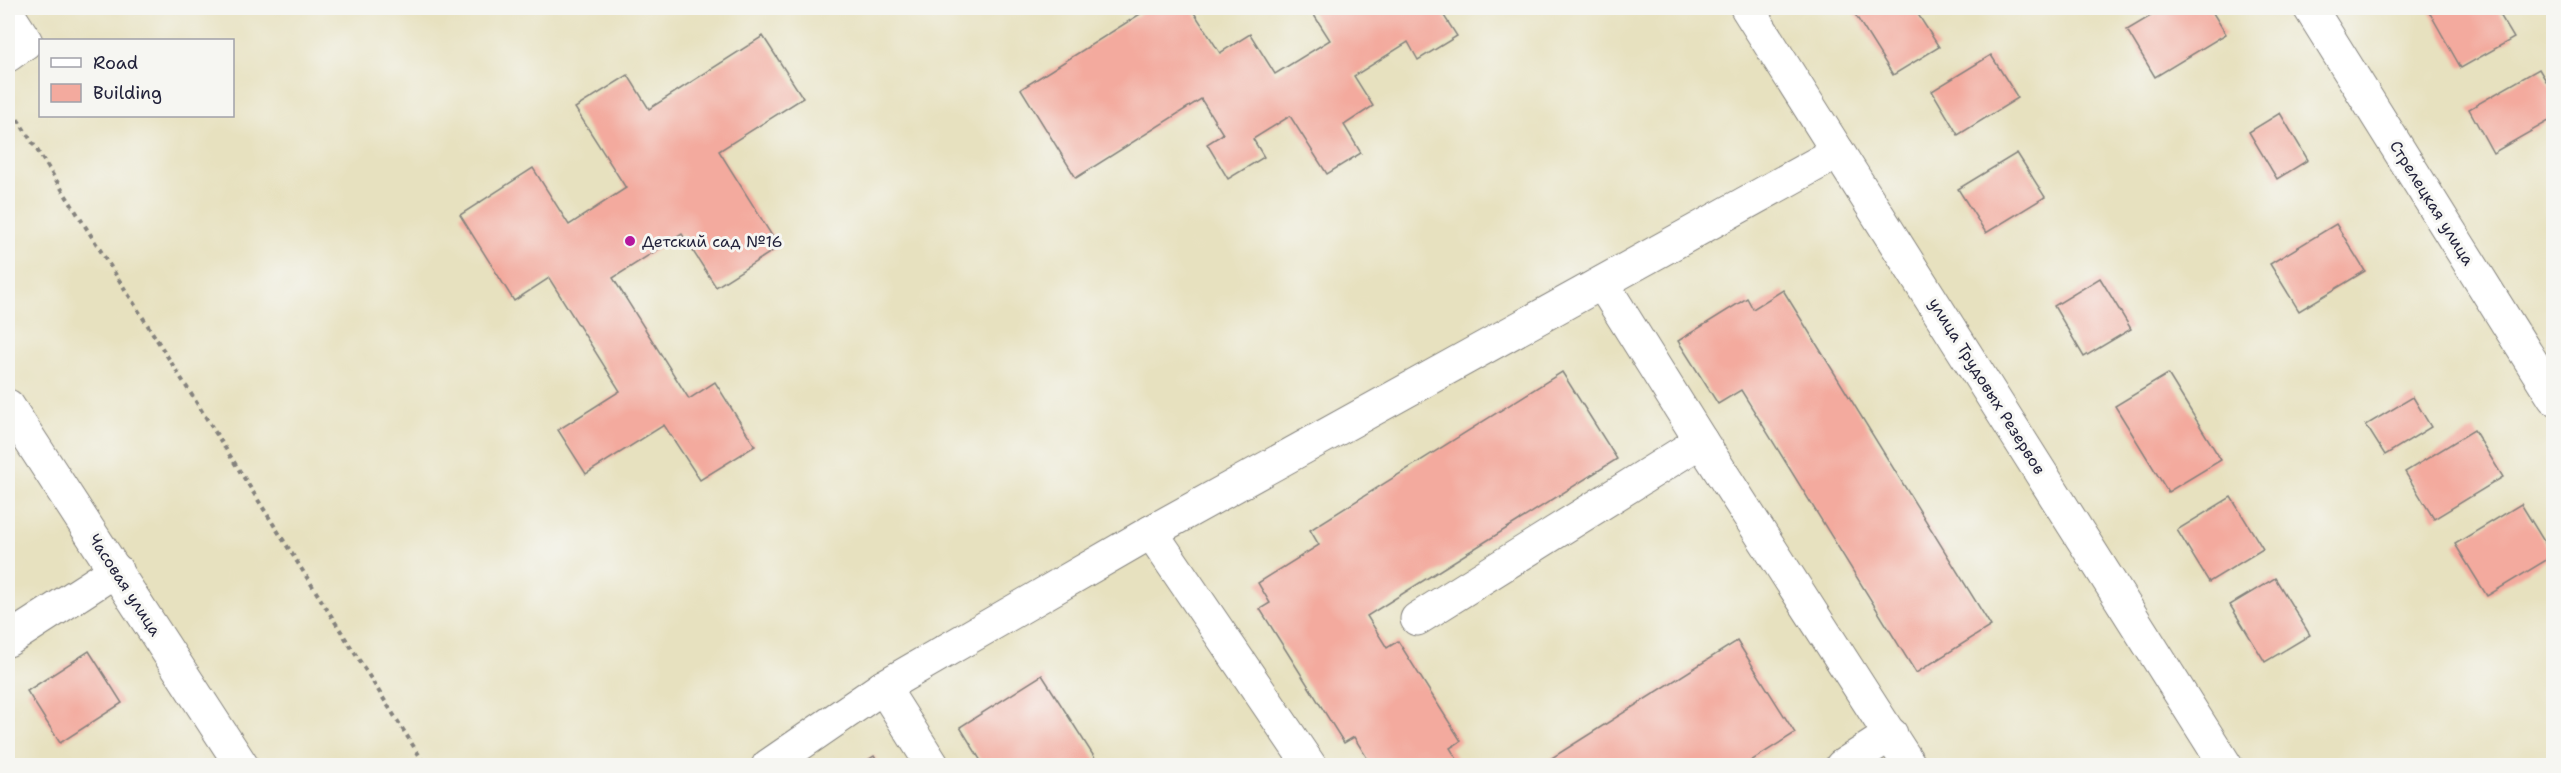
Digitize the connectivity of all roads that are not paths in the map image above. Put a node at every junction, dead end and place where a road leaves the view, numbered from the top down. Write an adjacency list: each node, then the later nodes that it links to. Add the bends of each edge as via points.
1 (1747, 8): 5 (street, улица Трудовых Резервов)
2 (2310, 8): 7 (street, Стрелецкая улица)
3 (8, 14): 4 (street, via 26,42)
4 (8, 55)
5 (1838, 152): 6 (street); 22 (street, улица Трудовых Резервов)
6 (1602, 283): 9 (street); 10 (street)
7 (2553, 398)
8 (8, 406): 11 (street, Часовая улица)
9 (1701, 441): 12 (street); 15 (street)
10 (1150, 532): 14 (street); 19 (street)
11 (116, 570): 13 (street); 16 (street, Часовая улица)
12 (1417, 619)
13 (8, 640)
14 (883, 687): 17 (street); 18 (street)
15 (1891, 734): 20 (street); 21 (street)
16 (243, 765)
17 (768, 765)
18 (933, 765)
19 (1310, 765)
20 (1842, 765)
21 (1910, 765)
22 (2226, 765)

